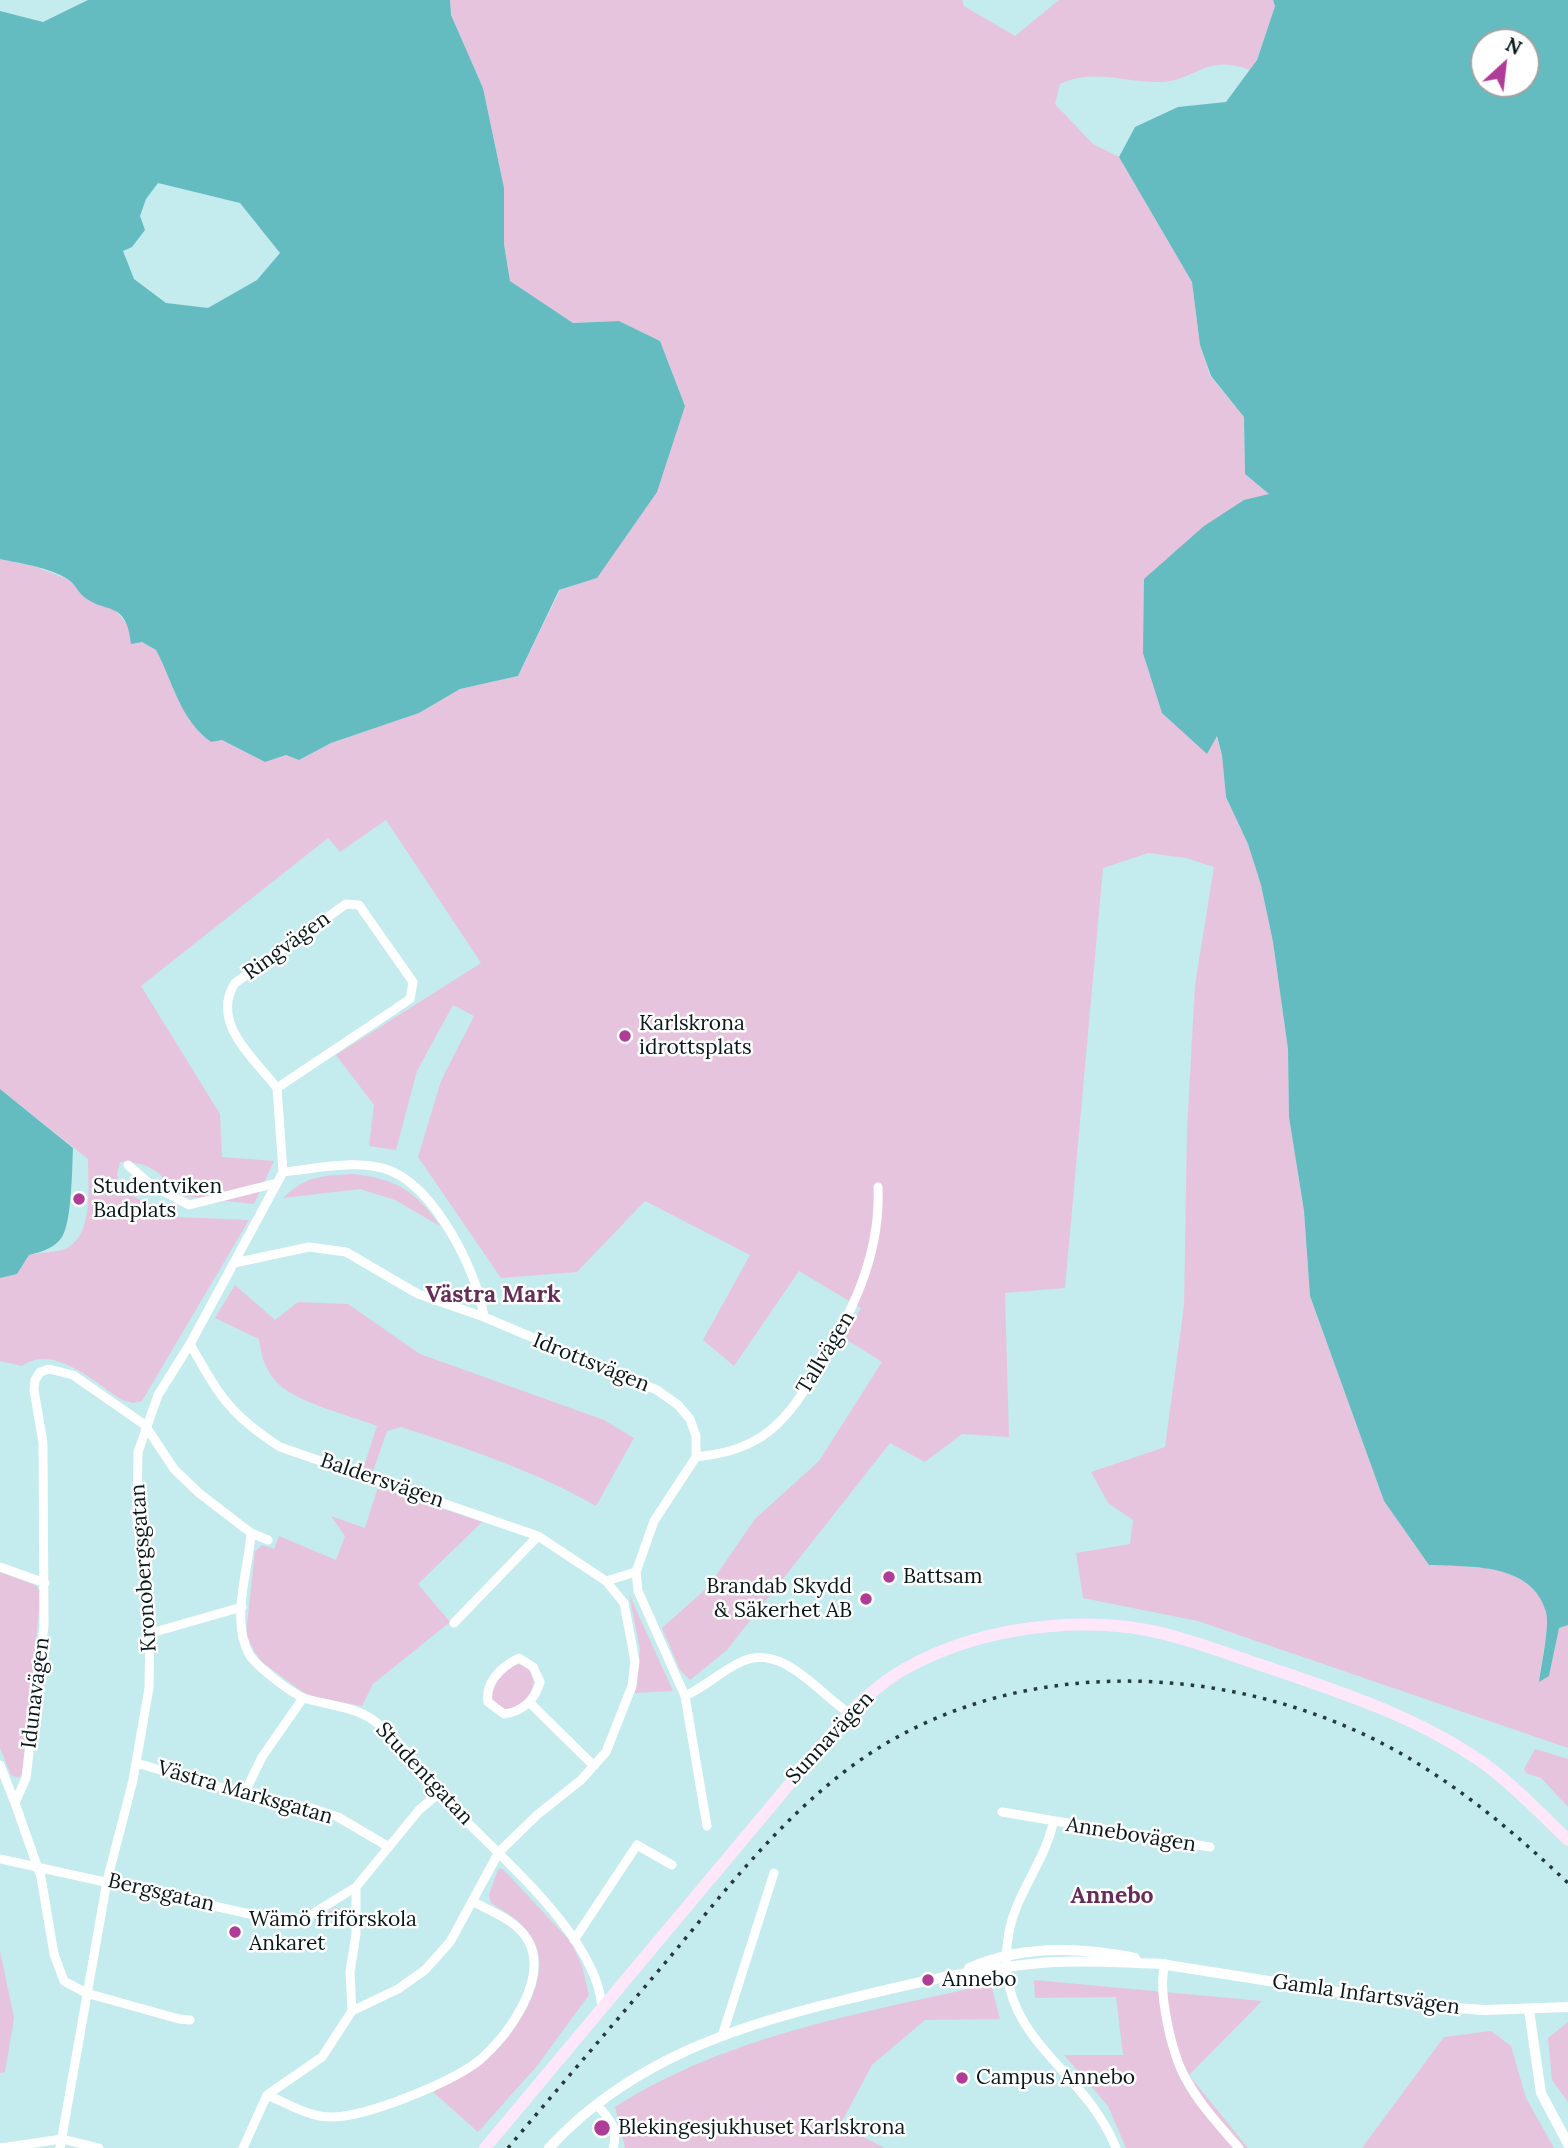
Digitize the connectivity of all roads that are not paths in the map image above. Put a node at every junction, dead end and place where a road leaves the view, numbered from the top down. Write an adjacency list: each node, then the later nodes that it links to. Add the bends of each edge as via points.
1 (277, 1088): 1 (street, Ringvägen, via 410,999 413,982 359,905 346,904 235,983 228,995 228,1024); 3 (street)
2 (128, 1165): 4 (street, via 150,1184 189,1205)
3 (283, 1172): 4 (street); 7 (street, via 347,1166 389,1170 412,1185 438,1211 456,1242)
4 (277, 1183): 6 (street, Kronobergsgatan)
5 (878, 1187): 10 (street, Tallvägen, via 879,1212 864,1278 842,1329 802,1395 763,1436 730,1454)
6 (234, 1263): 7 (street, Idrottsvägen, via 309,1247 346,1252 418,1294); 8 (street, Kronobergsgatan)
7 (484, 1317): 10 (street, Idrottsvägen, via 657,1390 690,1419)
8 (190, 1343): 9 (street, Kronobergsgatan); 12 (street, Baldersvägen, via 222,1399 247,1425 280,1447)
9 (145, 1424): 11 (street, via 174,1469); 17 (street, Idunavägen, via 73,1375 49,1369 40,1372 34,1390 43,1443); 20 (street, Kronobergsgatan, via 138,1452 137,1520)
10 (696, 1457): 15 (street, via 653,1521)
11 (251, 1533): 13 (street); 18 (street, Studentgatan)
12 (538, 1536): 16 (street, Baldersvägen); 19 (street)
13 (268, 1540)
14 (0, 1567): 17 (street)
15 (636, 1572): 16 (street); 21 (street, via 638,1591)
16 (606, 1581): 27 (street, via 624,1603 635,1661 632,1686 613,1736)
17 (45, 1583): 30 (street, Idunavägen, via 26,1779)
18 (242, 1606): 20 (street); 22 (street, Studentgatan, via 244,1640 250,1655)
19 (454, 1623)
20 (151, 1633): 25 (street, Kronobergsgatan, via 149,1688)
21 (685, 1696): 24 (street, via 737,1663 764,1657 788,1666); 33 (street)
22 (303, 1698): 28 (street, Studentgatan, via 371,1719); 29 (street, via 262,1756)
23 (529, 1702): 23 (street, via 540,1682 533,1667 519,1658 490,1683 488,1702 503,1714); 27 (street)
24 (849, 1713): 34 (main road, Sunnavägen, via 879,1685 911,1665 986,1637 1060,1625 1128,1627 1222,1652 1410,1720 1488,1767); 50 (main road, Sunnavägen)
25 (136, 1763): 29 (street, Västra Marksgatan); 42 (street, Kronobergsgatan)
26 (0, 1765): 30 (street)
27 (594, 1766): 37 (street)
28 (440, 1792): 35 (street, Bergsgatan); 37 (street, Studentgatan)
29 (244, 1794): 35 (street, Västra Marksgatan, via 338,1817)
30 (15, 1803): 39 (street)
31 (1002, 1812): 32 (street, Annebovägen)
32 (1053, 1823): 36 (street, Annebovägen); 46 (street, Annebovägen, via 1009,1927)
33 (707, 1826)
34 (1568, 1840)
35 (389, 1847): 43 (street, Bergsgatan)
36 (1210, 1847)
37 (499, 1852): 44 (street); 45 (street, Studentgatan)
38 (0, 1859): 39 (street, Bergsgatan)
39 (37, 1865): 42 (street, Bergsgatan); 48 (street, via 54,1954 64,1981)
40 (672, 1865): 45 (street, via 637,1845)
41 (774, 1873): 54 (street)
42 (107, 1881): 43 (street, Bergsgatan, via 276,1920 304,1919); 48 (street, Kronobergsgatan)
43 (356, 1887): 52 (street)
44 (474, 1902): 52 (street, via 450,1942 425,1970); 55 (street, via 514,1923 535,1960 534,1980 524,2003 481,2059 430,2089 333,2117 315,2115)
45 (574, 1940): 50 (street, Studentgatan, via 594,1972)
46 (1007, 1962): 47 (street, Gamla Infartsvägen, via 1055,1950 1095,1950); 54 (street, Gamla Infartsvägen, via 984,1962 959,1973); 65 (street, Annebovägen, via 1011,1999 1019,2019 1097,2111)
47 (1165, 1964): 51 (street, Gamla Infartsvägen, via 1427,2006); 66 (street, via 1161,1979 1165,2005 1184,2076)
48 (86, 1993): 53 (street); 57 (street, Kronobergsgatan)
49 (1568, 2007): 51 (street, Gamla Infartsvägen)
50 (602, 2008): 62 (main road, Sunnavägen)
51 (1529, 2010): 58 (street, via 1541,2093)
52 (352, 2011): 55 (street, via 322,2057)
53 (190, 2020)
54 (723, 2033): 56 (street, Gamla Infartsvägen, via 651,2067)
55 (267, 2095): 61 (street)
56 (597, 2105): 63 (street, Gamla Infartsvägen); 64 (street, via 614,2126)
57 (61, 2143): 59 (street); 60 (street)
58 (1568, 2144)
59 (0, 2148)
60 (99, 2148)
61 (243, 2148)
62 (485, 2148)
63 (549, 2148)
64 (613, 2148)
65 (1116, 2148)
66 (1239, 2148)

